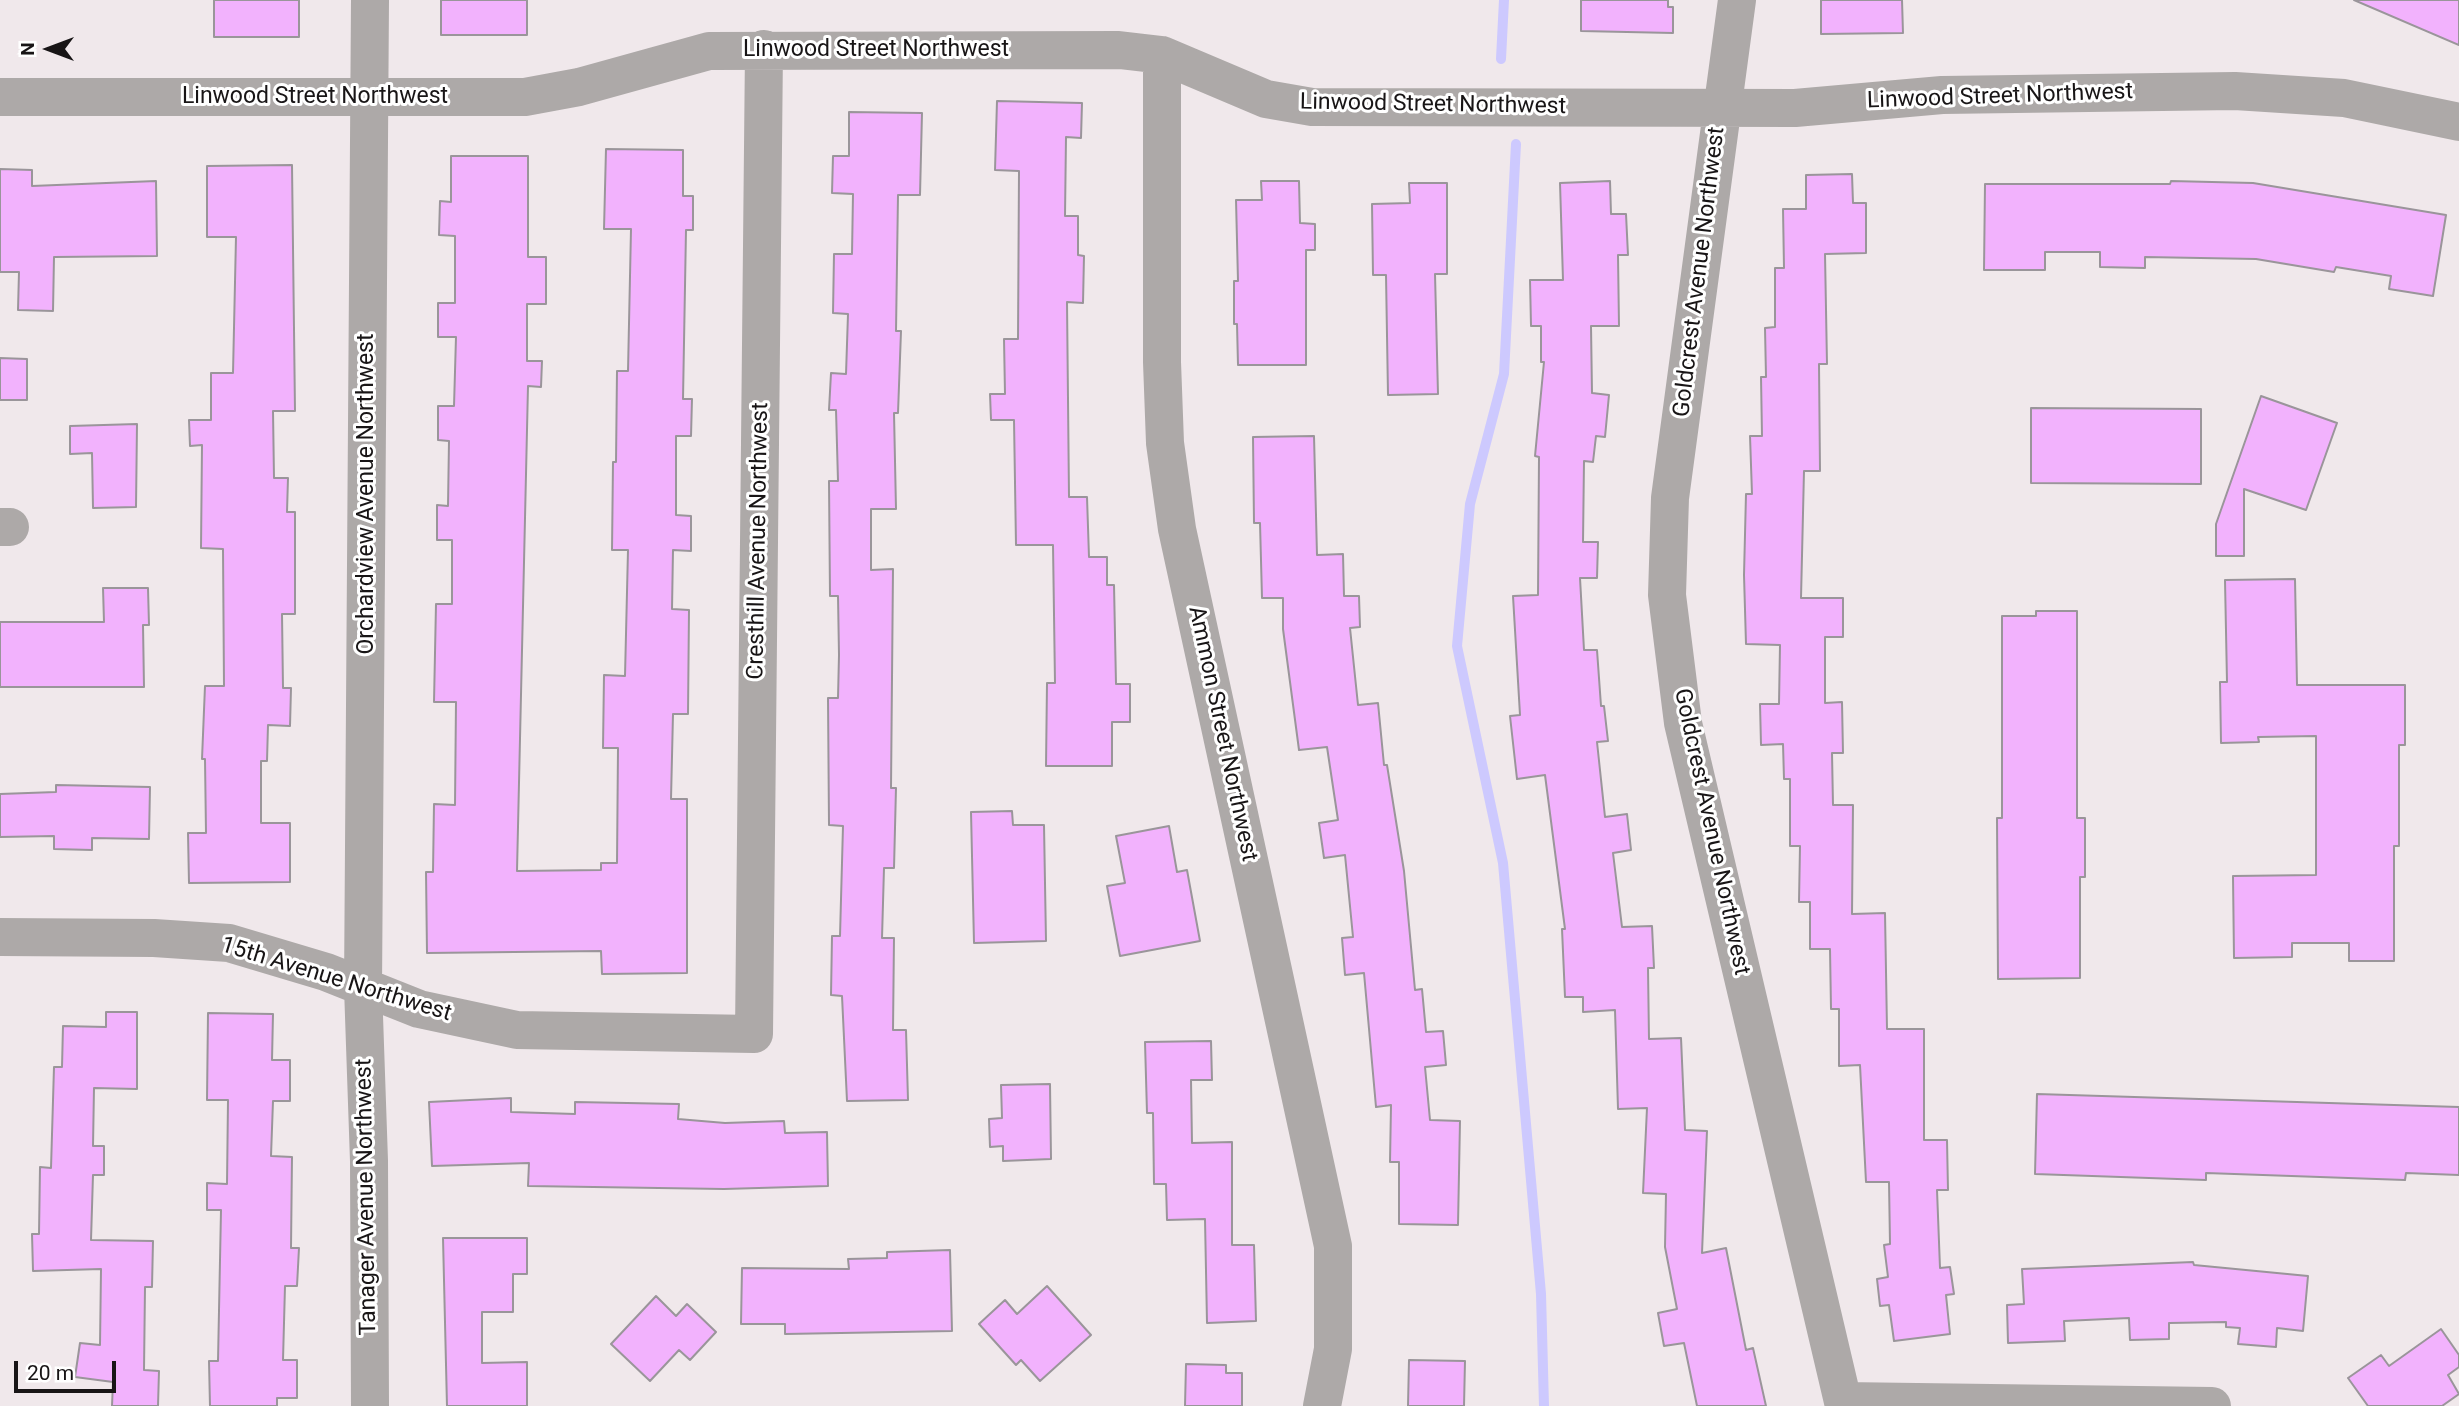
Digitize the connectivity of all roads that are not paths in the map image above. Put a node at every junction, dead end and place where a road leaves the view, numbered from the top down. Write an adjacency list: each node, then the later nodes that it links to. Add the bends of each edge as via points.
1 (370, 0): 6 (street, Orchardview Avenue Northwest)
2 (1737, 0): 7 (street, Goldcrest Avenue Northwest)
3 (764, 49): 4 (street, Linwood Street Northwest, via 1119,50); 6 (street, Linwood Street Northwest, via 709,51 525,97); 11 (street, Cresthill Avenue Northwest)
4 (1161, 55): 7 (street, Linwood Street Northwest, via 1266,99 1312,107); 14 (street, Ammon Street Northwest, via 1165,443 1177,529 1333,1246 1333,1349)
5 (0, 97): 6 (street, Linwood Street Northwest)
6 (370, 97): 10 (street, Orchardview Avenue Northwest)
7 (1721, 108): 8 (street, Linwood Street Northwest, via 1795,108 1942,95 2235,91 2344,98); 12 (street, Goldcrest Avenue Northwest, via 1671,498 1667,595 1683,723)
8 (2459, 121)
9 (0, 937): 10 (street, 15th Avenue Northwest, via 154,937 229,943)
10 (363, 987): 11 (street, 15th Avenue Northwest, via 419,1009 517,1030); 13 (street, Tanager Avenue Northwest)
11 (754, 1034)
12 (1843, 1403): 15 (street)
13 (370, 1406)
14 (1322, 1406)
15 (2212, 1406)

